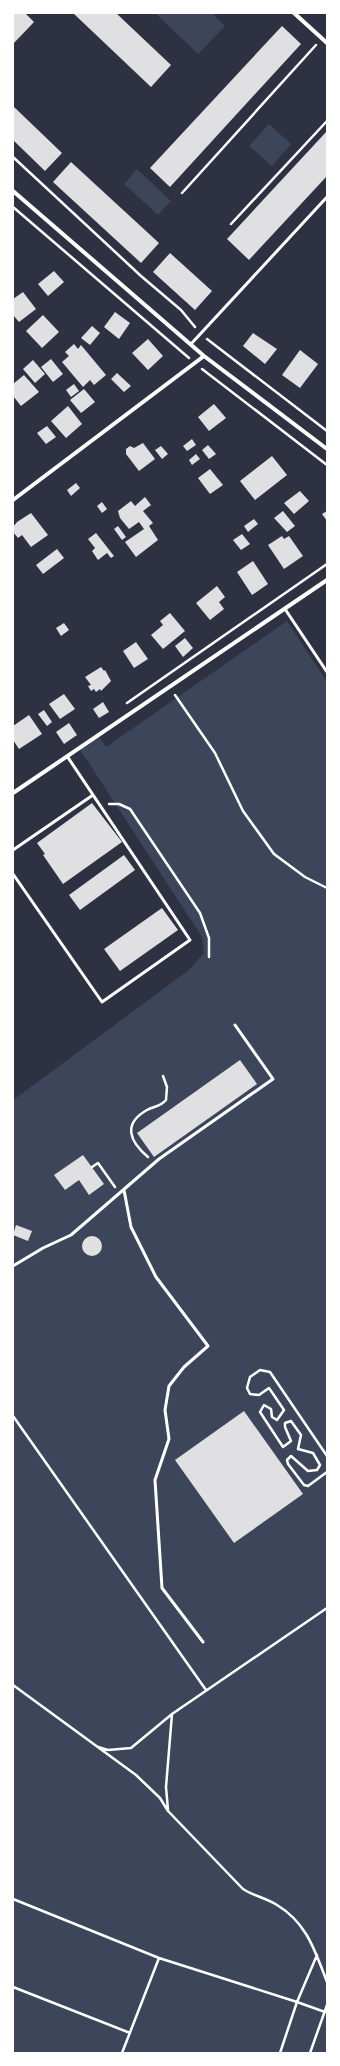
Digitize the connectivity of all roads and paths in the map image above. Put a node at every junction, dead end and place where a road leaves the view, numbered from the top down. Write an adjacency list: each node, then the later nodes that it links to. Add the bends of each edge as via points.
1 (294, 13): 2 (street)
2 (322, 38): 3 (street); 7 (path)
3 (327, 43)
4 (327, 121): 9 (path)
5 (13, 157): 10 (path, via 181,310)
6 (13, 192): 11 (street)
7 (182, 193)
8 (327, 197): 10 (lane)
9 (231, 224)
10 (201, 334): 11 (lane); 13 (path)
11 (191, 344): 12 (street)
12 (204, 356): 14 (street); 15 (street)
13 (327, 431)
14 (327, 449)
15 (13, 500)
16 (327, 564): 21 (path)
17 (327, 580): 18 (street)
18 (285, 608): 19 (lane); 20 (street)
19 (327, 672)
20 (169, 686): 22 (street); 28 (path, via 215,753 244,811 274,854 305,877)
21 (122, 706)
22 (67, 756): 23 (street); 24 (lane)
23 (13, 793)
24 (93, 795): 26 (lane); 27 (lane, via 190,940 102,1002)
25 (106, 804): 29 (path, via 119,804 130,809 200,912 209,938)
26 (13, 850)
27 (13, 874)
28 (327, 888)
29 (209, 957)
30 (235, 1025): 32 (lane, via 273,1079)
31 (163, 1076): 32 (path, via 167,1087 166,1100 158,1107 143,1113 133,1124 130,1132 132,1140 141,1151)
32 (155, 1162): 34 (lane)
33 (92, 1167): 35 (path, via 98,1164)
34 (124, 1190): 35 (lane); 41 (lane, via 131,1228 156,1277 208,1346 184,1367 169,1386 165,1410 169,1439 155,1480 162,1588)
35 (120, 1193): 36 (lane, via 71,1235)
36 (13, 1266)
37 (13, 1416): 43 (path)
38 (327, 1456): 39 (path, via 270,1372 260,1370 250,1378 247,1388 250,1394 259,1395 269,1388 284,1410 277,1420 272,1417 271,1409 264,1405 260,1412 283,1447 291,1441 285,1427 285,1423 291,1421 301,1435 298,1449 313,1453 320,1464 316,1470 308,1471 291,1456 287,1460 304,1486 308,1486)
39 (327, 1472)
40 (327, 1608): 43 (path)
41 (203, 1642)
42 (13, 1685): 45 (path)
43 (206, 1690): 44 (path)
44 (172, 1714): 45 (path, via 131,1748 108,1750); 46 (path, via 166,1787)
45 (96, 1746): 46 (path, via 136,1775 160,1798)
46 (168, 1811): 48 (path, via 243,1889 276,1904 303,1926)
47 (13, 1899): 49 (path)
48 (317, 1955): 50 (path); 52 (path)
49 (160, 1958): 52 (path); 55 (path)
50 (327, 1982)
51 (13, 1986): 55 (path)
52 (297, 2002): 54 (path); 57 (path)
53 (327, 2005): 54 (path)
54 (325, 2012): 58 (path)
55 (130, 2033): 56 (path)
56 (122, 2053)
57 (280, 2053)
58 (310, 2053)

